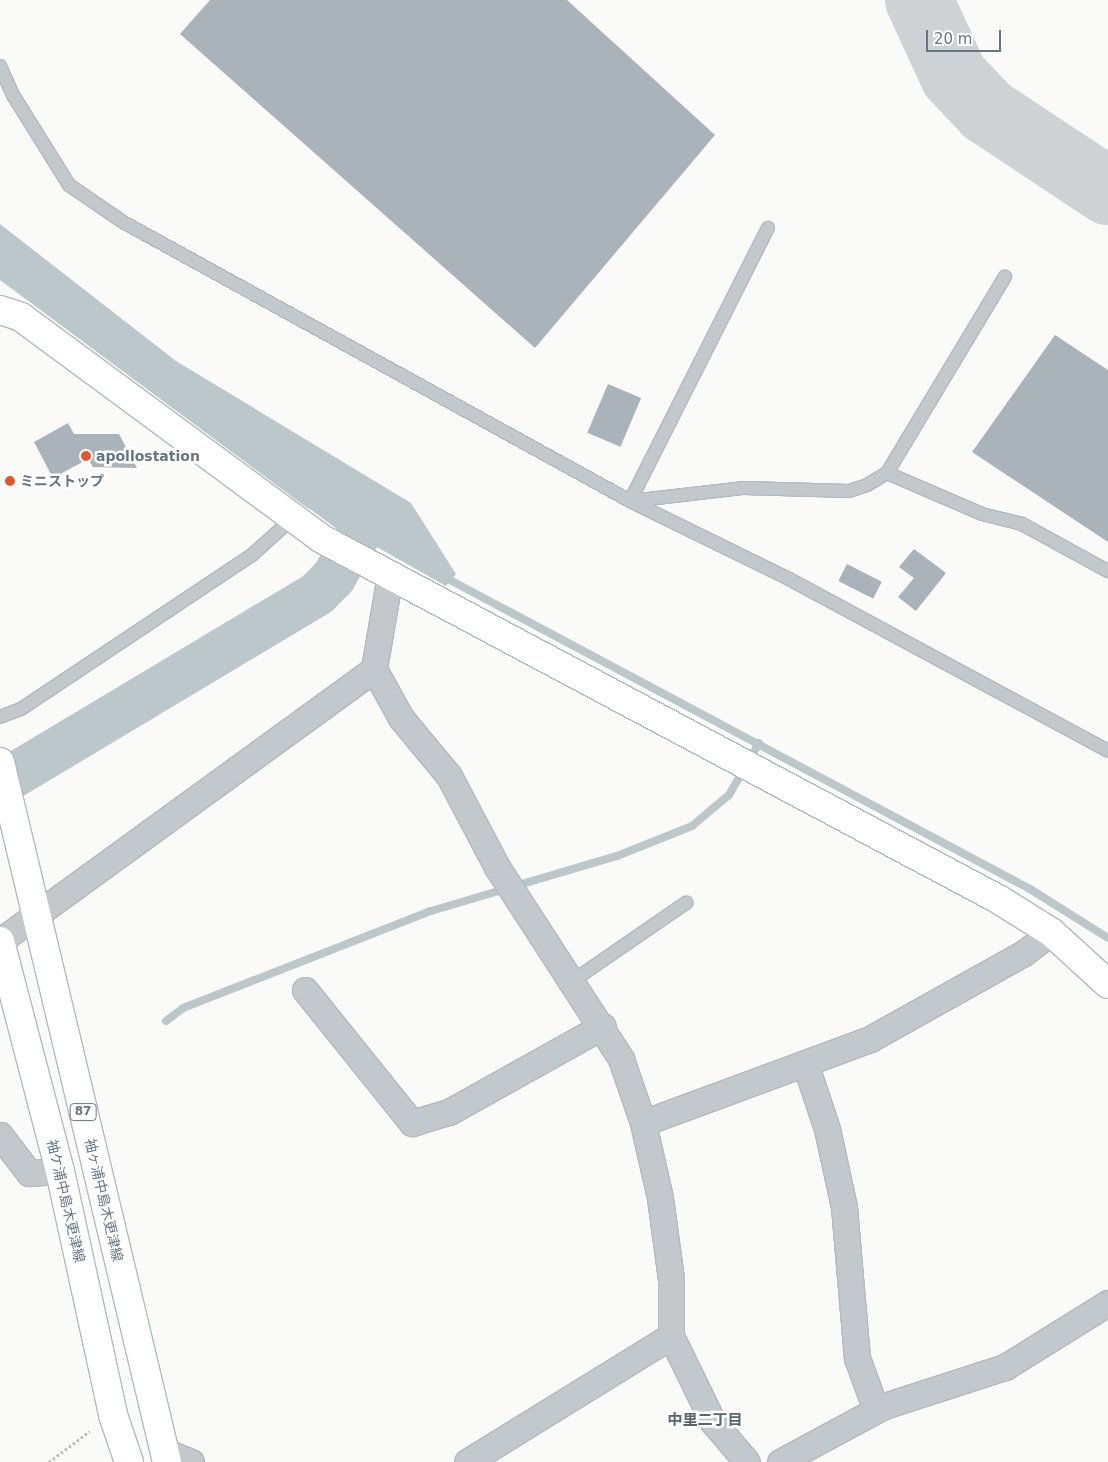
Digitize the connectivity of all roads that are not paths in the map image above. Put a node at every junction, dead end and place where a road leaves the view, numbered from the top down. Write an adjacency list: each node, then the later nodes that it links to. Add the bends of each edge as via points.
1 (0, 66): 6 (lane, via 13,95 69,185 123,222)
2 (768, 228): 6 (lane)
3 (1005, 277): 5 (lane)
4 (0, 310): 7 (street, via 21,317)
5 (887, 473): 6 (lane, via 849,491 744,488); 9 (lane, via 982,514 1022,524)
6 (630, 501): 12 (lane, via 789,579)
7 (293, 518): 8 (street, via 322,539); 11 (lane, via 252,555 21,709)
8 (378, 569): 10 (street); 16 (street, via 998,899)
9 (1108, 571)
10 (374, 669): 15 (street); 18 (street, via 401,718 449,776 498,867)
11 (0, 717)
12 (1108, 751)
13 (0, 762): 15 (street, 袖ヶ浦中島木更津線 / 87)
14 (686, 903): 18 (lane)
15 (38, 912): 17 (street); 29 (street, 袖ヶ浦中島木更津線 / 87)
16 (1050, 932): 19 (street); 22 (street, via 1024,953 870,1039)
17 (0, 941): 25 (street, 袖ケ浦中島木更津線)
18 (572, 982): 21 (street)
19 (1108, 984)
20 (305, 990): 21 (street, via 412,1123 449,1112)
21 (603, 1026): 23 (street, via 621,1059)
22 (806, 1066): 23 (street); 28 (street, via 827,1129 844,1207 857,1358)
23 (643, 1123): 27 (street, via 671,1278)
24 (0, 1135): 25 (street, via 29,1172)
25 (60, 1171): 30 (street, 袖ケ浦中島木更津線, via 113,1415)
26 (1108, 1303): 28 (street, via 1005,1367)
27 (671, 1336): 32 (street); 33 (street, via 713,1422)
28 (876, 1410): 34 (street)
29 (165, 1457): 31 (street)
30 (128, 1462)
31 (191, 1462)
32 (467, 1462)
33 (747, 1462)
34 (780, 1462)

